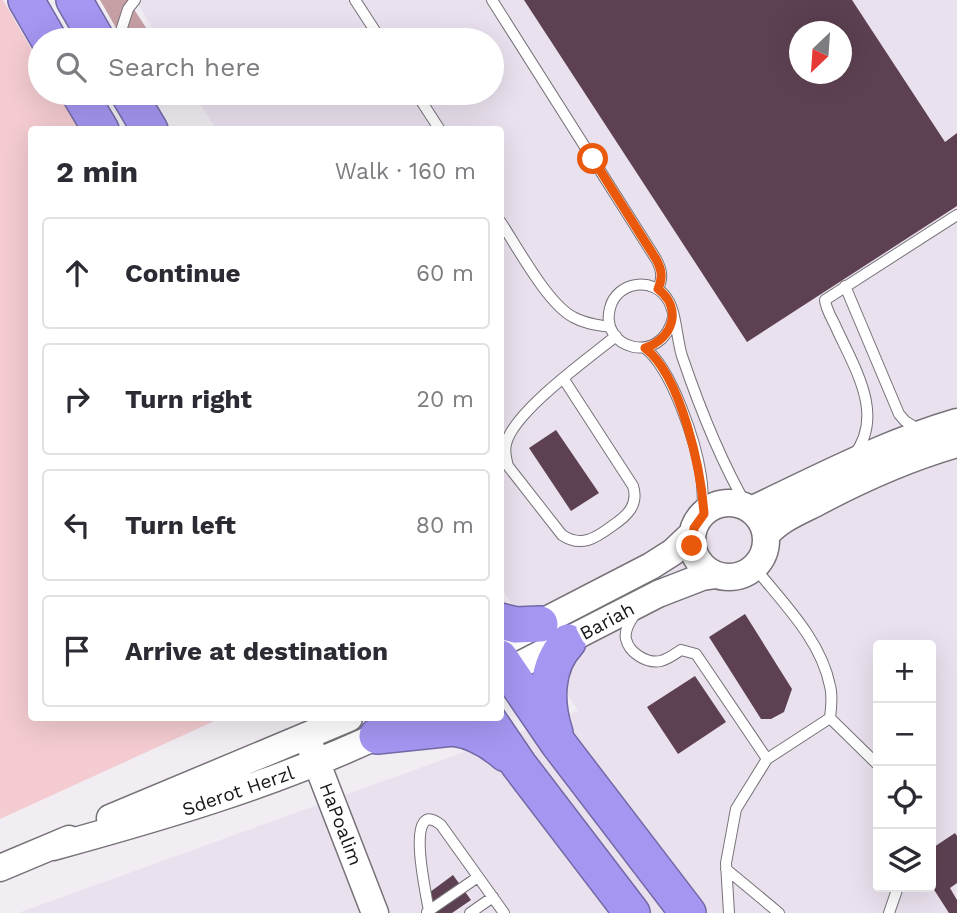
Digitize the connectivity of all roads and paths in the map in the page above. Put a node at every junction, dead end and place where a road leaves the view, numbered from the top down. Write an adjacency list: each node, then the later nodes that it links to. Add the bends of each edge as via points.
1 (26, 0): 6 (highway)
2 (74, 0): 7 (highway)
3 (135, 0): 8 (lane)
4 (355, 0): 9 (lane)
5 (492, 0): 19 (lane, via 656,259 662,277)
6 (42, 28)
7 (90, 28)
8 (122, 28)
9 (373, 28)
10 (86, 105): 13 (highway)
11 (135, 105): 14 (highway)
12 (424, 105): 15 (lane)
13 (99, 126)
14 (148, 126)
15 (437, 126)
16 (957, 215): 18 (lane)
17 (504, 227): 21 (lane, via 562,310)
18 (845, 286): 25 (lane, via 899,414); 27 (lane, via 824,302 868,406 864,440)
19 (658, 289): 20 (lane, via 668,298); 21 (lane, via 642,284 622,290 610,306)
20 (673, 318): 22 (lane, via 664,338); 28 (lane, via 716,449)
21 (613, 332): 22 (lane, via 624,344); 23 (lane)
22 (645, 348): 29 (lane, via 668,376 696,454)
23 (563, 378): 23 (lane, via 521,419 506,443 505,455 562,535 587,541 627,516 635,494)
24 (957, 422): 25 (street)
25 (925, 431): 27 (street)
26 (957, 444): 30 (street, via 924,453 846,487 782,520)
27 (846, 464): 28 (street)
28 (749, 509): 29 (street, via 735,504 713,507); 30 (street)
29 (698, 524): 32 (street, via 692,546 699,562); 35 (street, Bariah, via 673,552)
30 (766, 535): 31 (street, via 765,550)
31 (755, 568): 32 (street, via 735,577); 38 (lane, via 808,635 824,663 831,688)
32 (716, 575): 33 (street, Bariah)
33 (644, 602): 35 (street, Bariah); 44 (lane, via 626,629 626,639 638,656 660,661 681,650 696,654)
34 (504, 622): 35 (highway)
35 (554, 633): 36 (street, Bariah); 43 (highway, via 556,659 549,685 549,715)
36 (504, 661)
37 (504, 663): 43 (highway)
38 (830, 718): 44 (lane); 45 (lane)
39 (398, 721): 41 (street, Sderot Herzl)
40 (488, 721): 47 (highway)
41 (363, 727): 42 (street, Sderot Herzl); 46 (street, Sderot Herzl); 47 (highway, via 464,729 487,739)
42 (307, 736): 46 (street, HaPoalim); 48 (street, Sderot Herzl, via 147,801)
43 (558, 743): 59 (highway)
44 (767, 760): 50 (lane, via 736,808)
45 (873, 760)
46 (318, 763): 48 (street, Sderot Herzl, via 212,802); 55 (street, HaPoalim)
47 (519, 765): 58 (highway)
48 (53, 847): 49 (street, Sderot Herzl)
49 (0, 868)
50 (726, 869): 60 (lane); 61 (lane)
51 (478, 877): 53 (lane); 54 (lane); 54 (lane, via 441,825 434,820 422,824 418,836)
52 (896, 892): 62 (lane)
53 (493, 897): 56 (lane); 57 (lane)
54 (427, 912)
55 (375, 913)
56 (470, 913)
57 (504, 913)
58 (632, 913)
59 (688, 913)
60 (729, 913)
61 (779, 913)
62 (888, 913)

